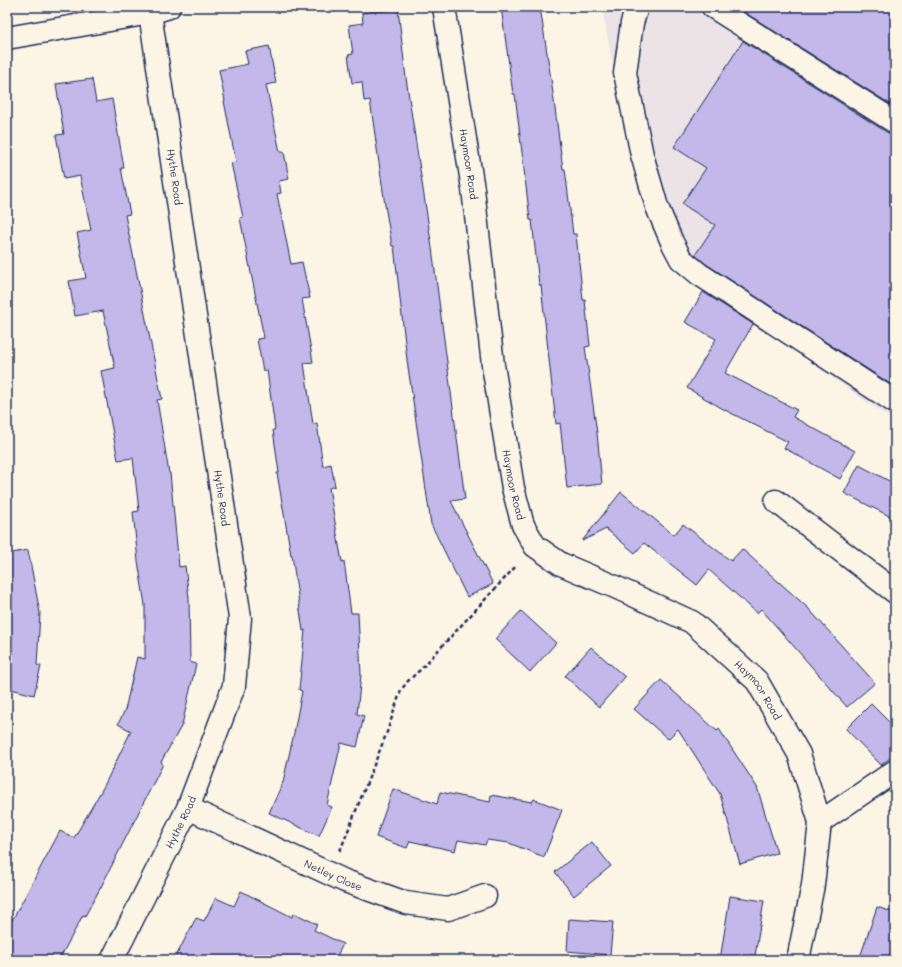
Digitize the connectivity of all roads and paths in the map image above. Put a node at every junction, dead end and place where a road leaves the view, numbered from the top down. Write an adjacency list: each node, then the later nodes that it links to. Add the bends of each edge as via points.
1 (444, 7): 9 (street, Haymoor Road, via 473,189 493,365 513,488 523,525)
2 (637, 7): 7 (street, via 632,23 625,73 642,154 657,207 681,259 699,274)
3 (713, 7): 6 (street)
4 (160, 10): 5 (street); 12 (street, Hythe Road, via 240,618 234,686)
5 (7, 38)
6 (895, 122)
7 (895, 402)
8 (776, 501): 10 (street)
9 (535, 546): 13 (street, Haymoor Road, via 561,564 692,622 758,681 799,754); 14 (path, via 401,690 387,732)
10 (895, 592)
11 (895, 771): 13 (street)
12 (188, 808): 14 (street, Netley Close); 16 (street, Hythe Road)
13 (820, 822): 17 (street, Haymoor Road, via 813,885)
14 (330, 874): 15 (street, Netley Close, via 406,903 448,909)
15 (485, 896)
16 (112, 960)
17 (798, 960)

